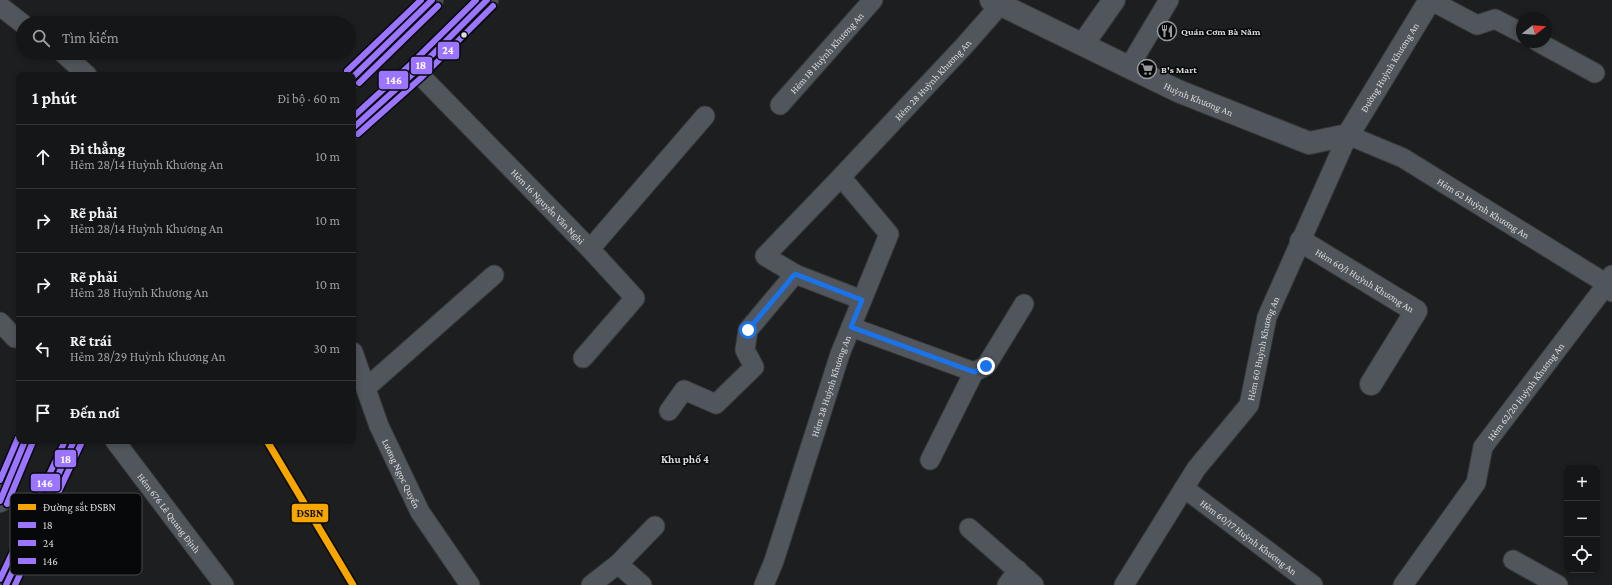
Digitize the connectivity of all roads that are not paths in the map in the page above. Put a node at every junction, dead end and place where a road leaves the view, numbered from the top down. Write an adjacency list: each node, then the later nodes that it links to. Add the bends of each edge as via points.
1 (432, 0): 18 (main road)
2 (487, 0): 15 (main road)
3 (873, 0): 19 (lane, Hẻm 18 Huỳnh Khương An)
4 (1114, 0): 11 (street)
5 (1169, 0): 14 (lane)
6 (1430, 0): 10 (lane, via 1476,25 1495,19); 22 (street, Đường Huỳnh Khương An)
7 (996, 2): 11 (street, Huỳnh Khương An); 23 (lane, Hẻm 28 Huỳnh Khương An, via 965,45)
8 (0, 6): 9 (lane)
9 (16, 19)
10 (1516, 31)
11 (1083, 44): 14 (street, Huỳnh Khương An)
12 (1549, 48): 17 (lane)
13 (71, 60): 16 (lane)
14 (1129, 67): 22 (street, Huỳnh Khương An, via 1178,91 1309,143)
15 (416, 71): 21 (main road); 25 (lane, Hẻm 16 Nguyễn Văn Nghi)
16 (84, 72)
17 (1595, 72)
18 (356, 73)
19 (780, 106)
20 (705, 116): 25 (lane, Hẻm 16 Nguyễn Văn Nghi)
21 (356, 125)
22 (1348, 135): 24 (lane, Hẻm 60 Huỳnh Khương An); 28 (lane, Hẻm 62 Huỳnh Khương An, via 1403,158)
23 (841, 177): 26 (lane, via 765,256); 29 (lane, Hẻm 28 Huỳnh Khương An, via 890,234)
24 (1301, 241): 37 (street, Hẻm 60/1 Huỳnh Khương An, via 1416,311); 44 (lane, Hẻm 60 Huỳnh Khương An, via 1267,317 1249,405 1196,469)
25 (590, 249): 34 (lane, via 635,298)
26 (795, 274): 29 (lane); 39 (lane, via 748,330 745,350 754,367 716,404 684,390)
27 (494, 275): 38 (lane)
28 (1610, 284): 62 (lane, Hẻm 62/20 Huỳnh Khương An, via 1482,447 1476,483)
29 (862, 300): 32 (lane, Hẻm 28 Huỳnh Khương An)
30 (1024, 304): 36 (lane, via 986,366)
31 (0, 322): 33 (lane)
32 (851, 327): 36 (lane); 58 (lane, Hẻm 28 Huỳnh Khương An)
33 (11, 340)
34 (583, 358)
35 (356, 360): 38 (lane, Lương Ngọc Quyến)
36 (974, 372): 43 (lane)
37 (1371, 384)
38 (366, 388): 55 (lane, Lương Ngọc Quyến, via 379,426 420,512)
39 (669, 411)
40 (24, 444): 46 (main road)
41 (73, 444): 45 (main road)
42 (117, 444): 54 (lane, Hẻm 676 Lê Quang Định)
43 (930, 460)
44 (1184, 488): 60 (lane, Hẻm 60 Huỳnh Khương An); 61 (lane, Hẻm 60/17 Huỳnh Khương An)
45 (49, 493)
46 (0, 501)
47 (655, 526): 50 (lane)
48 (969, 528): 52 (lane)
49 (1513, 560): 63 (lane)
50 (618, 564): 56 (lane); 57 (lane)
51 (11, 575): 53 (main road)
52 (1012, 578): 59 (lane)
53 (6, 585)
54 (224, 585)
55 (470, 585)
56 (591, 585)
57 (642, 585)
58 (764, 585)
59 (1034, 585)
60 (1124, 585)
61 (1314, 585)
62 (1403, 585)
63 (1558, 585)

